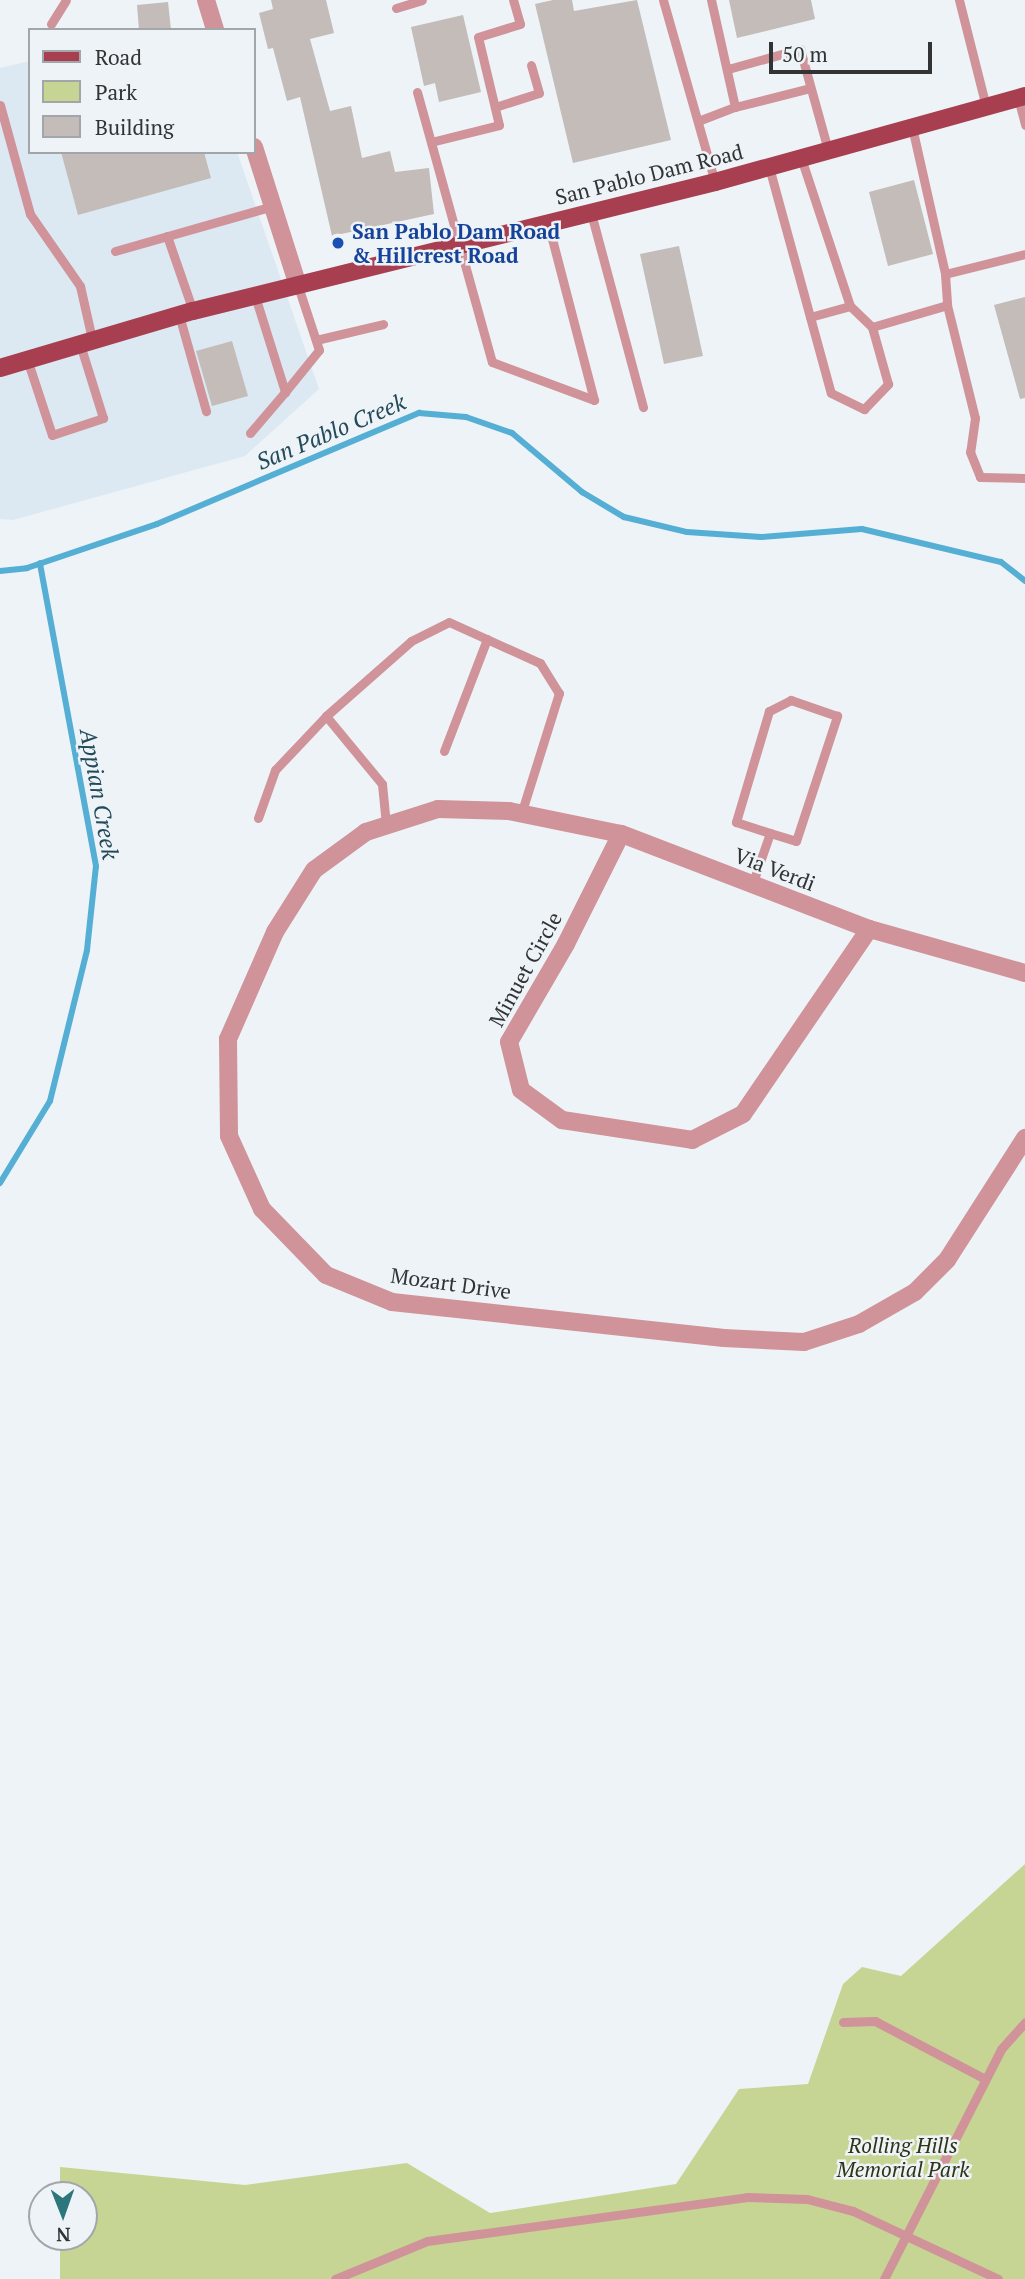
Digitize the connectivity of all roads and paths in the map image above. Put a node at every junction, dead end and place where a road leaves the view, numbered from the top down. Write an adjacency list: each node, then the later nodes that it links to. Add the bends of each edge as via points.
1 (66, 0): 9 (lane)
2 (206, 0): 10 (street)
3 (422, 0): 8 (lane)
4 (513, 0): 17 (lane, via 520,24 478,37)
5 (663, 0): 20 (lane)
6 (711, 0): 12 (lane)
7 (959, 0): 19 (lane)
8 (396, 8)
9 (51, 24)
10 (214, 28)
11 (531, 65): 17 (lane, via 539,93)
12 (728, 69): 13 (lane, via 800,49); 18 (lane)
13 (810, 88): 18 (lane); 24 (lane)
14 (417, 92): 23 (lane)
15 (1021, 97): 19 (main road, San Pablo Dam Road); 21 (lane)
16 (0, 105): 46 (lane, via 30,214 80,286)
17 (495, 107): 23 (lane, via 499,125)
18 (735, 107): 20 (lane)
19 (986, 107): 22 (main road, San Pablo Dam Road)
20 (698, 121): 28 (lane)
21 (1025, 125)
22 (912, 127): 24 (main road, San Pablo Dam Road); 36 (lane)
23 (431, 142): 33 (lane)
24 (828, 150): 26 (main road, San Pablo Dam Road)
25 (256, 153): 29 (street)
26 (801, 158): 27 (main road, San Pablo Dam Road); 40 (lane)
27 (769, 167): 28 (main road, San Pablo Dam Road); 42 (lane)
28 (715, 182): 30 (main road, San Pablo Dam Road)
29 (273, 206): 32 (lane); 37 (street)
30 (591, 213): 31 (main road, San Pablo Dam Road); 50 (lane)
31 (548, 224): 33 (main road, San Pablo Dam Road); 33 (lane, via 594,400 492,362)
32 (167, 236): 34 (lane); 41 (lane)
33 (460, 246): 37 (main road, San Pablo Dam Road)
34 (114, 251)
35 (1025, 254): 36 (lane)
36 (945, 274): 39 (lane)
37 (298, 286): 38 (main road, San Pablo Dam Road); 45 (lane)
38 (255, 296): 41 (main road, San Pablo Dam Road); 49 (lane)
39 (947, 305): 44 (lane); 53 (lane, via 975,418 970,452 980,477)
40 (850, 306): 42 (lane); 44 (lane)
41 (186, 313): 46 (main road, San Pablo Dam Road); 51 (lane)
42 (810, 317): 44 (lane, via 831,393 864,409 888,384)
43 (383, 324): 45 (lane)
44 (872, 327)
45 (316, 340): 49 (lane, via 319,350)
46 (86, 341): 47 (main road, San Pablo Dam Road); 47 (lane, via 103,418 52,435)
47 (27, 359): 48 (main road, San Pablo Dam Road)
48 (0, 368)
49 (285, 392): 52 (lane)
50 (643, 407)
51 (206, 411)
52 (250, 433)
53 (1025, 478)
54 (487, 639): 55 (lane, via 449,622 411,641); 56 (lane); 57 (lane, via 540,663 559,693)
55 (326, 716): 58 (lane, via 275,770); 59 (lane, via 383,784)
56 (444, 751)
57 (515, 813): 59 (street, Mozart Drive, via 438,809); 61 (street, Via Verdi)
58 (258, 818)
59 (386, 825): 65 (street, Mozart Drive, via 366,832 314,870 275,932 228,1039 229,1136 262,1209 326,1275 392,1302 724,1338 804,1342 859,1324 915,1292 947,1260)
60 (771, 833): 60 (lane, via 796,841 837,716 791,699 769,711 736,822); 62 (lane)
61 (621, 834): 62 (street, Via Verdi); 63 (street, Minuet Circle, via 566,944 509,1042 521,1090 562,1120 692,1140 743,1114)
62 (752, 884): 63 (street, Via Verdi)
63 (869, 929): 64 (street, Via Verdi)
64 (1025, 973)
65 (1025, 1138)
66 (843, 2022): 68 (lane, via 875,2021)
67 (1025, 2022): 68 (lane, via 1000,2049)
68 (985, 2079): 69 (lane)
69 (906, 2235): 70 (lane, via 853,2211 807,2199 747,2197 427,2241); 71 (lane); 72 (lane)
70 (335, 2279)
71 (884, 2279)
72 (998, 2279)

